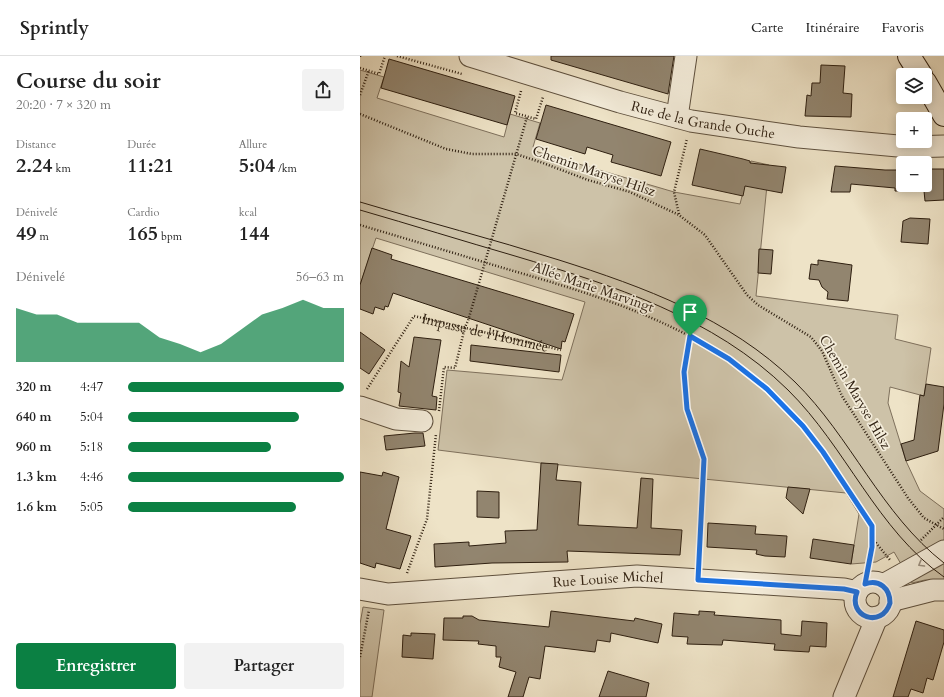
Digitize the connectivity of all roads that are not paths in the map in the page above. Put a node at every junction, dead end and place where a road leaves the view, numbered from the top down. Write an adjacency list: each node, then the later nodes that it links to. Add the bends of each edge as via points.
1 (470, 56): 7 (street, Rue de la Grande Ouche)
2 (686, 56): 7 (street)
3 (910, 56): 4 (street)
4 (917, 68)
5 (932, 94): 6 (street)
6 (944, 115)
7 (684, 119): 8 (street, Rue de la Grande Ouche, via 799,137 909,147)
8 (944, 146)
9 (362, 400): 10 (street, via 396,418)
10 (422, 421)
11 (944, 551): 14 (street, one-way to 14)
12 (366, 590): 14 (street, Rue Louise Michel, via 388,594 637,576 844,589)
13 (944, 590): 14 (street, Rue Louise Michel)
14 (874, 596): 15 (street)
15 (844, 697)

